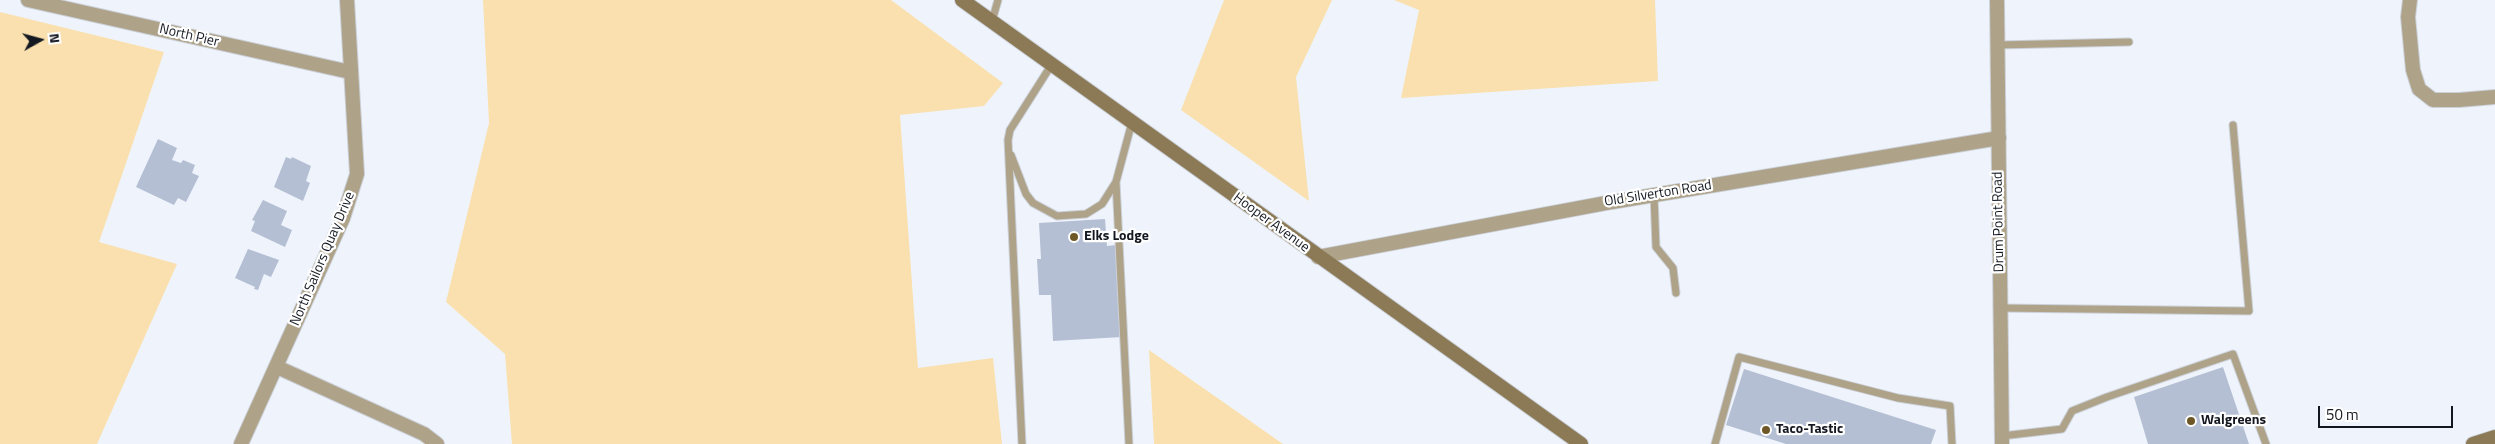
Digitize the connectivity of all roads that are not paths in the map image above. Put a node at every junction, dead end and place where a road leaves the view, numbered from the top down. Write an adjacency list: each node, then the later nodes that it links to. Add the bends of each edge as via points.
1 (28, 0): 11 (street, North Pier)
2 (347, 0): 11 (street, North Sailors Quay Drive)
3 (962, 0): 7 (main road, Hooper Avenue)
4 (998, 0): 7 (lane)
5 (1998, 0): 9 (street, Drum Point Road)
6 (2410, 0): 12 (street, via 2408,17 2413,70 2419,89 2433,100)
7 (992, 21): 10 (main road, Hooper Avenue)
8 (2129, 42): 9 (lane)
9 (1998, 45): 15 (street, Drum Point Road)
10 (1052, 64): 13 (main road, Hooper Avenue); 16 (lane, via 1010,130)
11 (350, 72): 22 (street, North Sailors Quay Drive, via 357,174 343,218)
12 (2495, 97)
13 (1132, 122): 17 (lane); 19 (main road, Hooper Avenue)
14 (2233, 125): 21 (lane, via 2249,311)
15 (1999, 138): 18 (street, Old Silverton Road); 21 (street, Drum Point Road)
16 (1008, 140): 17 (lane, via 1015,170 1026,194 1038,206 1057,216 1086,214 1102,204); 27 (lane)
17 (1116, 182): 28 (lane)
18 (1654, 195): 19 (street, Old Silverton Road); 20 (lane, via 1656,247 1672,268)
19 (1318, 256): 29 (main road, Hooper Avenue)
20 (1676, 293)
21 (2000, 308): 24 (street, Drum Point Road)
22 (277, 367): 25 (street, North Sailors Quay Drive); 26 (street, via 424,434)
23 (2495, 436): 33 (main road)
24 (2002, 440): 32 (lane, via 2062,428 2072,411 2233,354)
25 (241, 444)
26 (437, 444)
27 (1022, 444)
28 (1129, 444)
29 (1581, 444)
30 (1715, 444): 31 (lane, via 1739,357 1898,398 1950,406)
31 (1952, 444)
32 (2266, 444)
33 (2473, 444)

